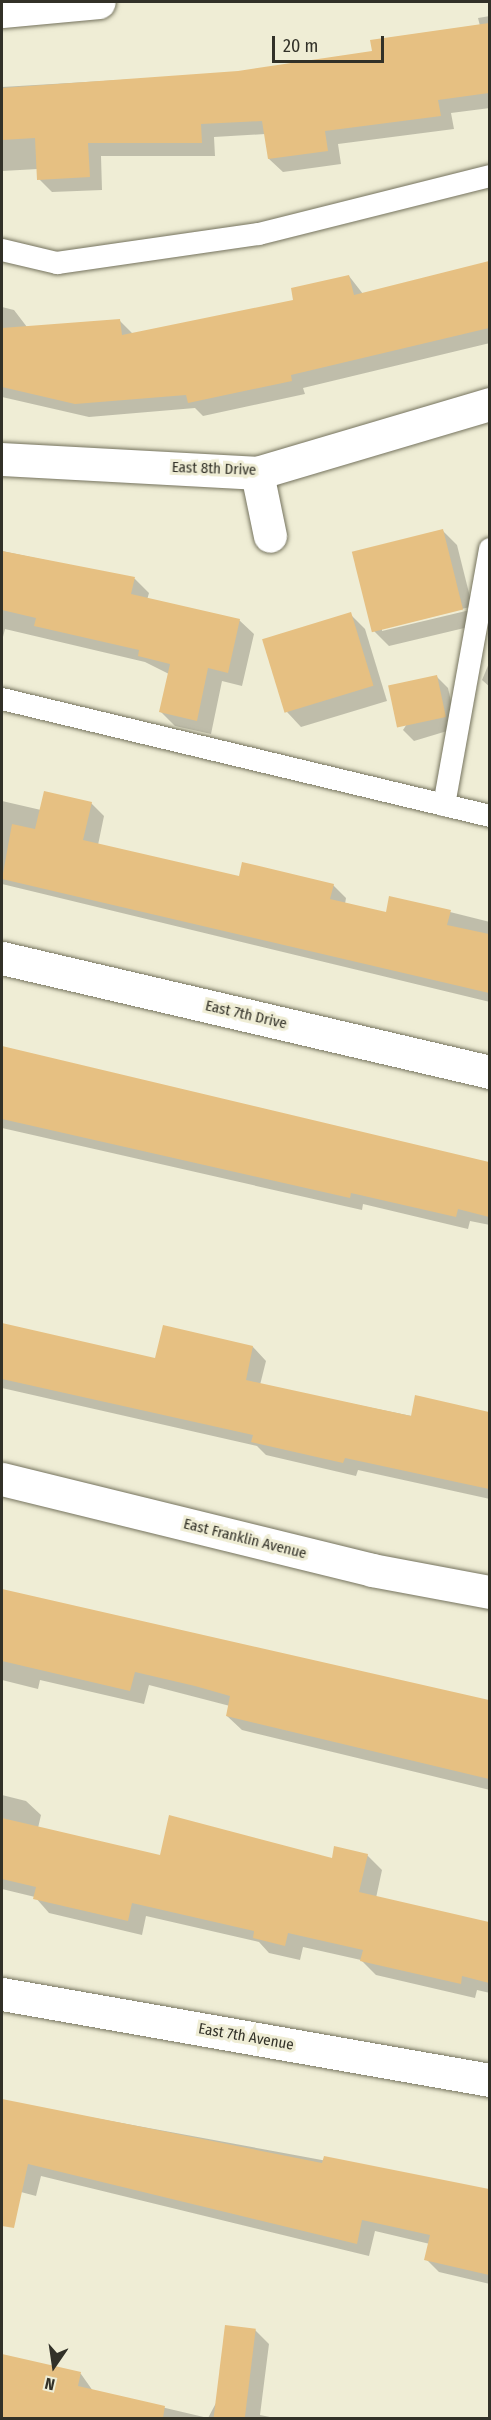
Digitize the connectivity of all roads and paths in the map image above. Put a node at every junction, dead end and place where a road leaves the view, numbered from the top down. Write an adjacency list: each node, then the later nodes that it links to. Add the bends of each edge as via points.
1 (99, 2): 2 (street)
2 (2, 11)
3 (489, 176): 4 (lane, via 259,234 57,263)
4 (2, 250)
5 (489, 404): 7 (street, East 8th Drive)
6 (2, 459): 7 (street, East 8th Drive)
7 (257, 473): 8 (street)
8 (270, 536)
9 (489, 549): 11 (lane)
10 (2, 699): 11 (lane)
11 (444, 805): 12 (lane)
12 (489, 816)
13 (2, 958): 14 (street, East 7th Drive)
14 (489, 1072)
15 (2, 1479): 16 (street, East Franklin Avenue, via 372,1570)
16 (489, 1592)
17 (2, 1994): 18 (street, East 7th Avenue)
18 (489, 2080)

